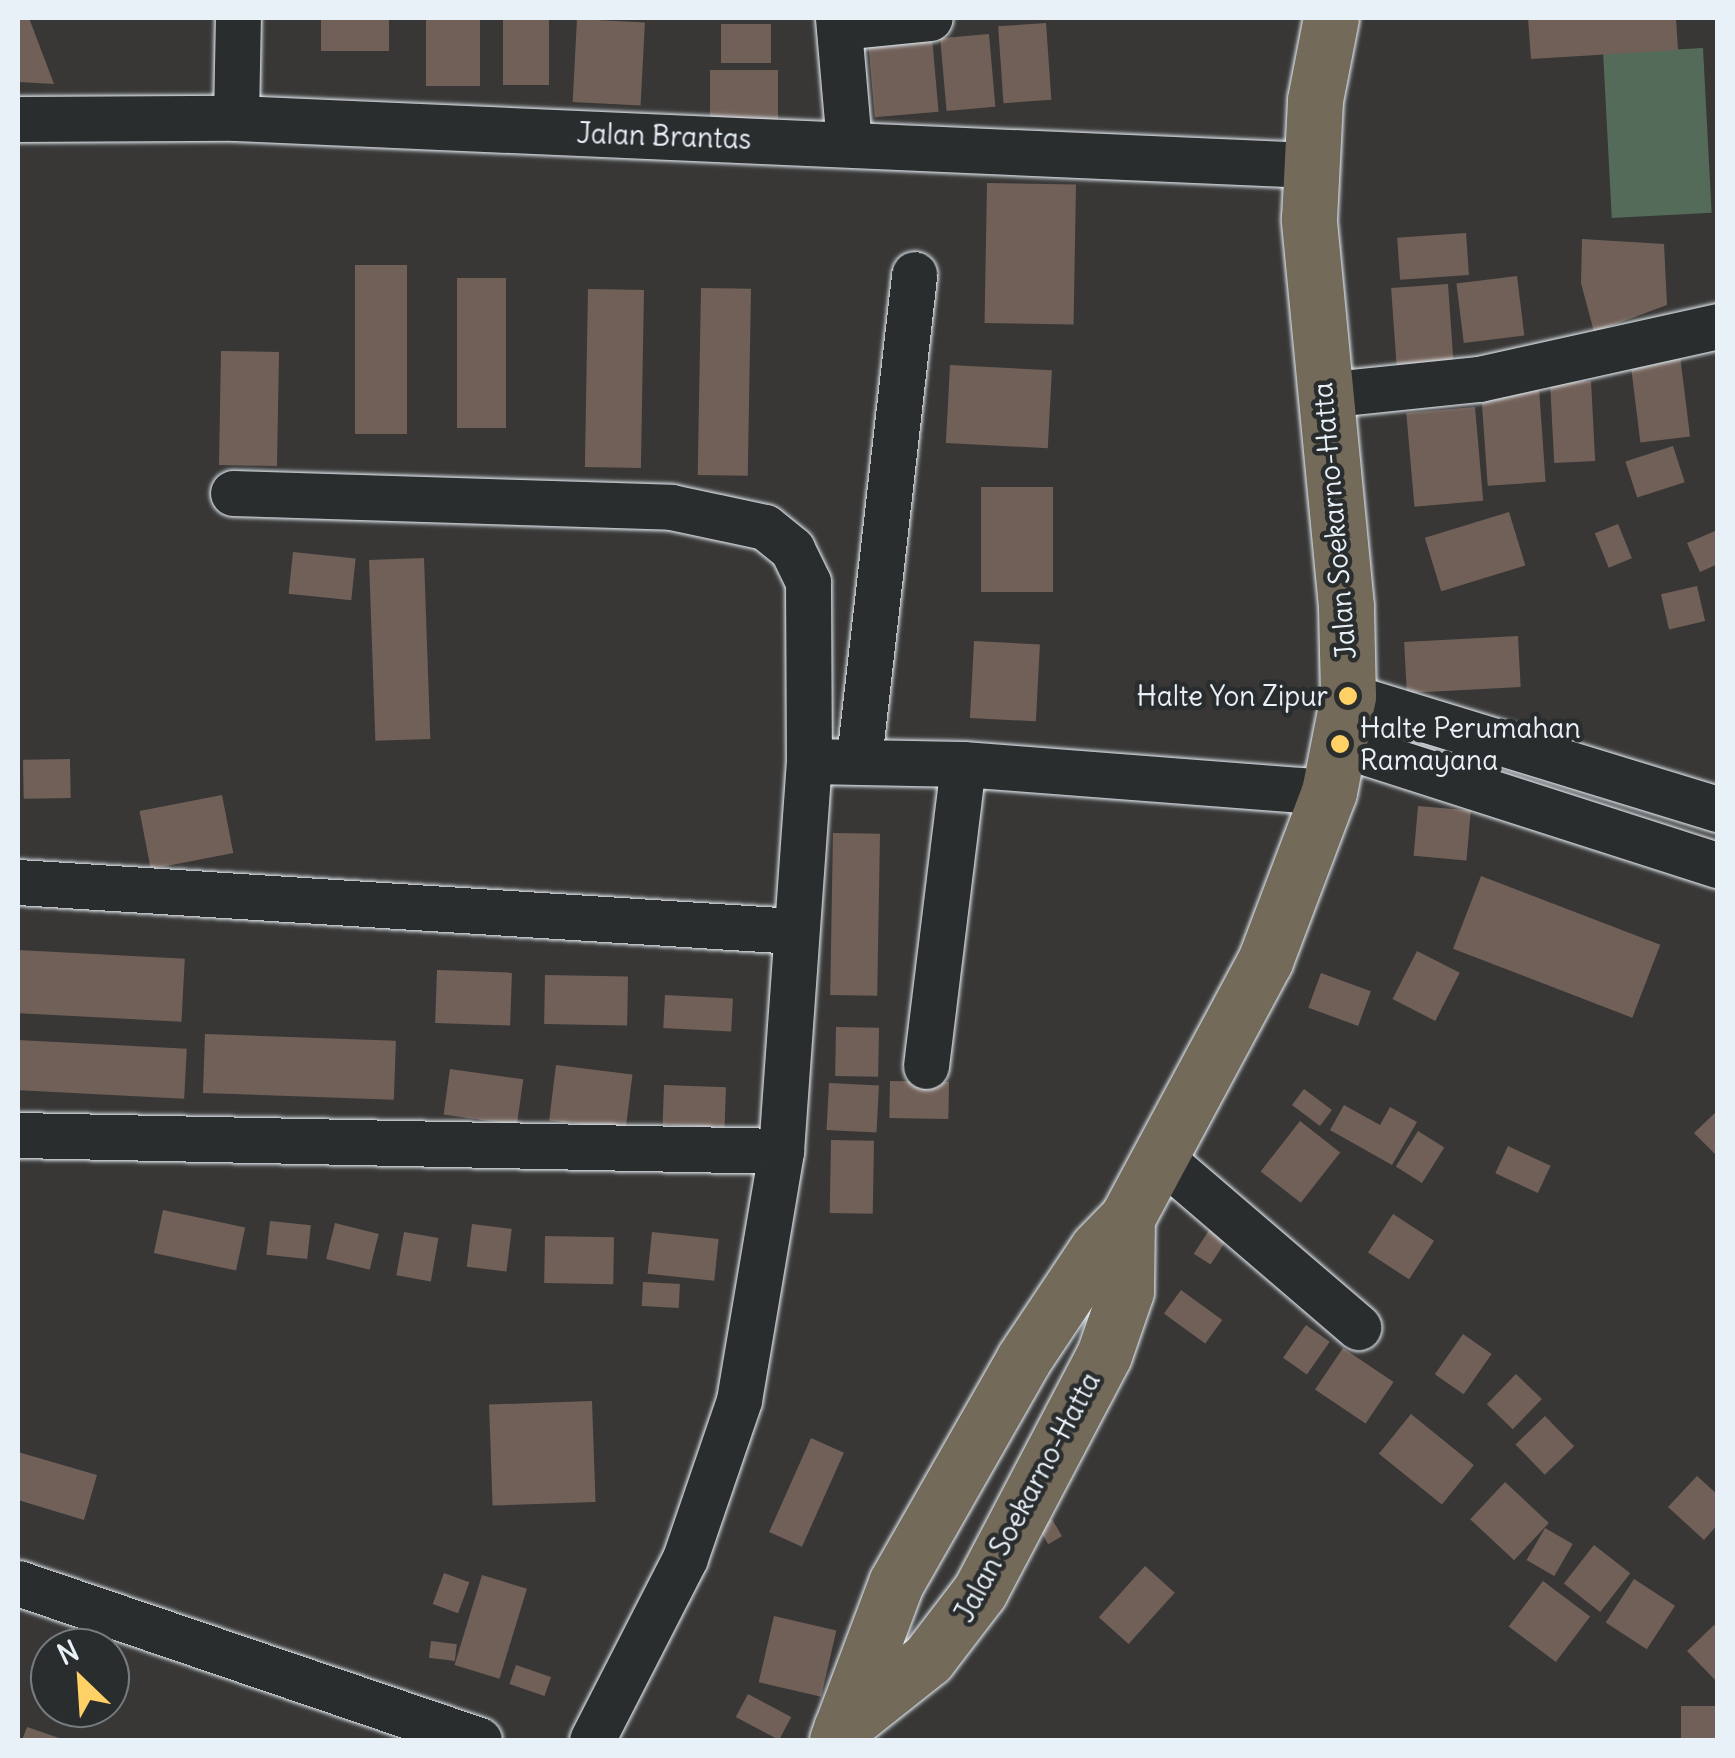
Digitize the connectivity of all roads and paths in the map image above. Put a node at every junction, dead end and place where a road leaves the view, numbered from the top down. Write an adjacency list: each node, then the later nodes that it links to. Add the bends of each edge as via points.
1 (238, 18): 5 (street)
2 (930, 18): 4 (street)
3 (1331, 18): 8 (highway, Jalan Soekarno-Hatta)
4 (838, 22): 7 (street)
5 (236, 118): 6 (street, Jalan Brantas); 7 (street, Jalan Brantas)
6 (18, 119)
7 (848, 143): 8 (street, Jalan Brantas)
8 (1310, 165): 11 (highway, Jalan Soekarno-Hatta)
9 (914, 274): 14 (street)
10 (1718, 326): 11 (street, via 1479,378)
11 (1323, 395): 13 (highway, Jalan Soekarno-Hatta, via 1346,606)
12 (233, 492): 15 (street, via 671,507 766,528 792,549 808,582)
13 (1339, 744): 16 (street); 17 (street); 18 (street); 24 (highway, Jalan Soekarno-Hatta, via 1287,912)
14 (859, 759): 15 (street); 16 (street)
15 (809, 761): 20 (street)
16 (963, 764): 21 (street)
17 (1718, 809)
18 (1718, 865)
19 (18, 882): 20 (street)
20 (795, 931): 23 (street)
21 (926, 1066)
22 (18, 1135): 23 (street)
23 (781, 1150): 30 (street, via 739,1400 716,1474 685,1558)
24 (1161, 1158): 25 (highway, Jalan Soekarno-Hatta); 26 (street)
25 (1127, 1218): 28 (highway, Jalan Soekarno-Hatta, via 1086,1264 1023,1360 896,1584); 28 (highway, Jalan Soekarno-Hatta, via 1126,1292 1117,1322 980,1591 928,1660)
26 (1358, 1327)
27 (18, 1583): 29 (street)
28 (839, 1734)
29 (478, 1740)
30 (592, 1740)

